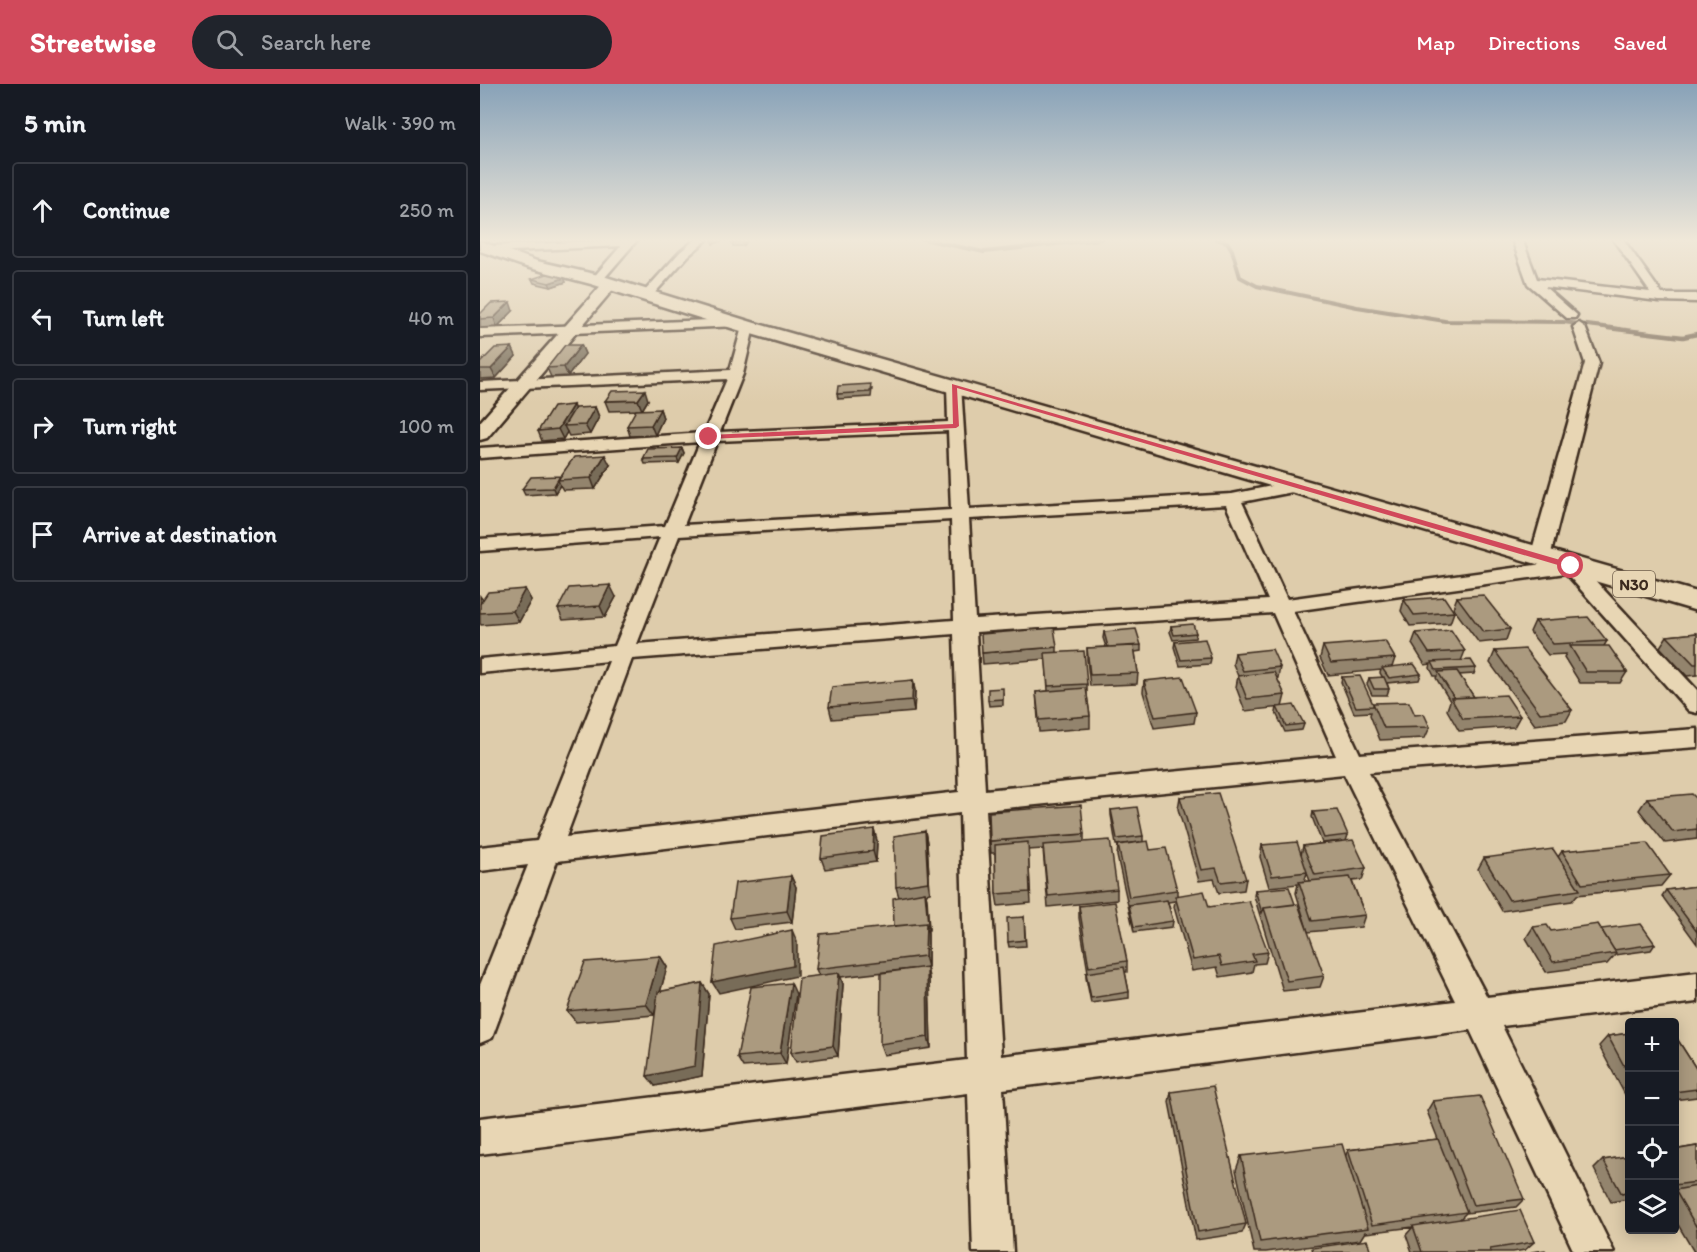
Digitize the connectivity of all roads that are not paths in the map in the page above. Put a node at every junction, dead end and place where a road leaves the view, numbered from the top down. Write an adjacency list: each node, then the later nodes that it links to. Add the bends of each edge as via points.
1 (596, 294): 10 (street)
2 (642, 294): 6 (main road, N30)
3 (1545, 294): 25 (street, via 1575,321 1593,363)
4 (1629, 294): 7 (street)
5 (1657, 294): 7 (street)
6 (647, 295): 9 (main road, N30)
7 (1659, 297): 8 (street)
8 (1697, 298)
9 (741, 325): 10 (street); 12 (street); 14 (main road, N30)
10 (571, 329): 11 (street); 13 (street)
11 (480, 333)
12 (736, 374): 13 (street); 18 (street)
13 (524, 383): 15 (street); 17 (street)
14 (954, 385): 16 (street); 20 (main road, N30)
15 (480, 386)
16 (956, 426): 18 (street); 22 (street)
17 (480, 434)
18 (709, 437): 19 (street); 23 (street)
19 (480, 453)
20 (1297, 486): 21 (street); 25 (main road, N30)
21 (1232, 499): 22 (street); 28 (street)
22 (960, 515): 23 (street); 29 (street)
23 (672, 531): 24 (street); 30 (street)
24 (480, 545)
25 (1540, 557): 26 (main road, N30)
26 (1571, 566): 27 (main road, N30); 28 (street); 32 (street)
27 (1697, 602)
28 (1281, 606): 29 (street); 34 (street)
29 (966, 626): 30 (street); 35 (street)
30 (623, 652): 31 (street); 36 (street)
31 (480, 666)
32 (1697, 705)
33 (1697, 738): 34 (street)
34 (1352, 764): 35 (street); 39 (street)
35 (973, 801): 36 (street); 41 (street)
36 (547, 852): 37 (street); 40 (street)
37 (480, 859)
38 (1697, 987): 39 (street)
39 (1479, 1014): 41 (street); 44 (street)
40 (480, 1027)
41 (985, 1073): 42 (street); 43 (street)
42 (480, 1136)
43 (993, 1252)
44 (1594, 1252)

